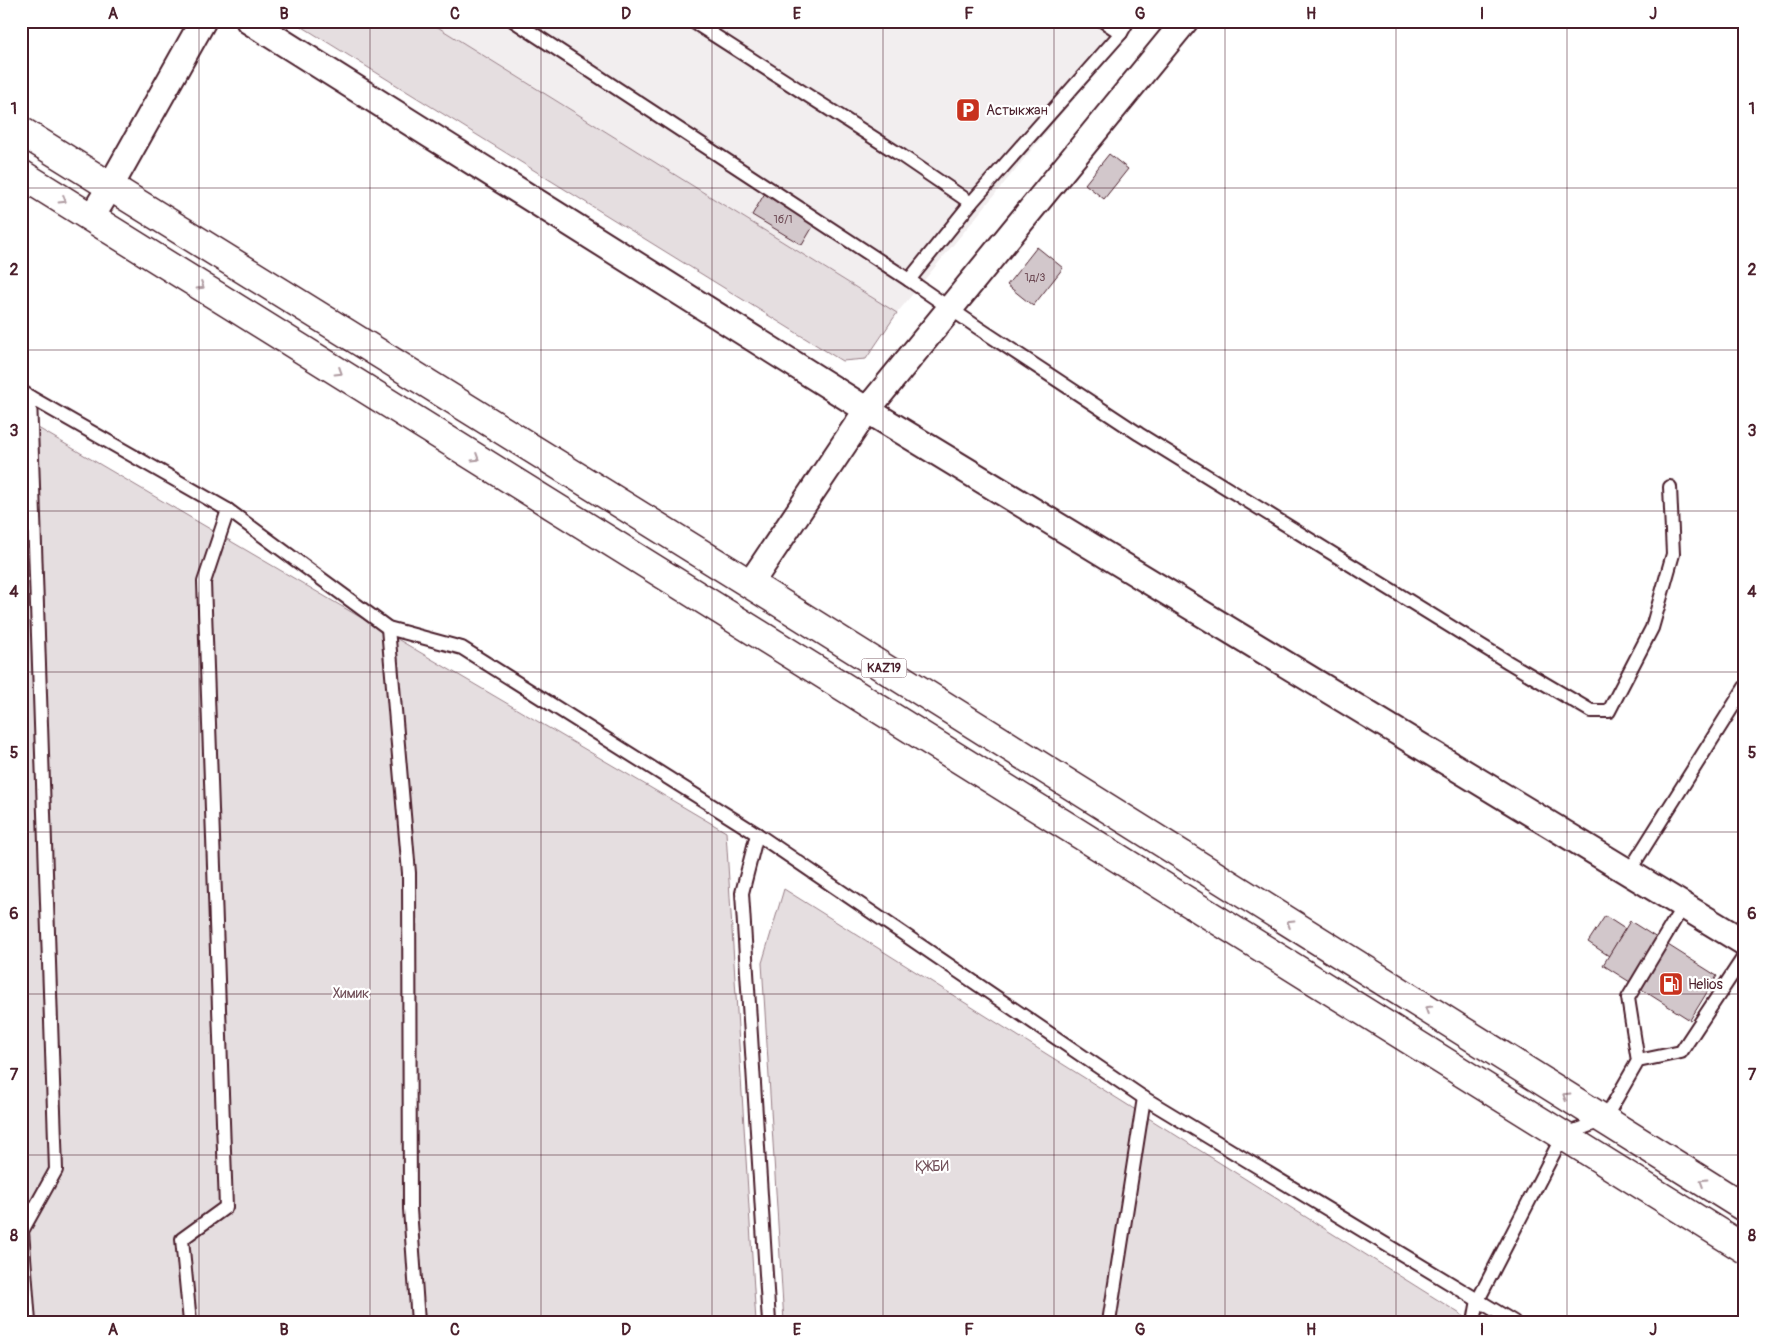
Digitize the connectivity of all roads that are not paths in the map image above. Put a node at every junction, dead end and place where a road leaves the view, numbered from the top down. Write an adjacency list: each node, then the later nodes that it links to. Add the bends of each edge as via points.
1 (204, 21): 11 (street)
2 (249, 21): 17 (street)
3 (514, 21): 14 (lane)
4 (692, 21): 12 (lane)
5 (1103, 21): 8 (lane)
6 (1128, 21): 8 (lane)
7 (1185, 21): 15 (street)
8 (1121, 33): 12 (lane)
9 (21, 131): 11 (highway, KAZ19)
10 (21, 174): 13 (highway, KAZ19, one-way to 13)
11 (110, 187): 13 (street); 20 (highway, KAZ19)
12 (971, 203): 14 (lane)
13 (91, 218): 31 (highway, KAZ19, one-way to 31)
14 (909, 280): 15 (lane)
15 (949, 308): 17 (street); 18 (lane, via 1139,434 1591,711 1609,710 1652,628 1673,554)
16 (25, 394): 19 (lane); 35 (lane, via 56,1170 22,1231)
17 (866, 410): 20 (street); 24 (street)
18 (1670, 487)
19 (228, 510): 21 (lane); 36 (lane, via 204,582 226,1207 182,1239)
20 (750, 584): 30 (highway, KAZ19, one-way to 20)
21 (388, 628): 23 (lane, via 462,648); 37 (lane, via 409,873 410,1209)
22 (1745, 687): 24 (lane)
23 (757, 834): 29 (lane); 38 (lane, via 742,893)
24 (1628, 873): 25 (street)
25 (1683, 906): 26 (street); 28 (lane, via 1628,998)
26 (1745, 944)
27 (1745, 955): 28 (lane, via 1681,1052)
28 (1638, 1061): 30 (lane)
29 (1144, 1098): 34 (lane); 39 (lane)
30 (1604, 1120): 31 (lane); 32 (highway, KAZ19, one-way to 30)
31 (1563, 1135): 33 (highway, KAZ19); 34 (lane)
32 (1745, 1208)
33 (1745, 1250)
34 (1478, 1300): 40 (lane); 41 (lane)
35 (29, 1322)
36 (190, 1322)
37 (418, 1322)
38 (769, 1322)
39 (1109, 1322)
40 (1474, 1322)
41 (1514, 1322)

